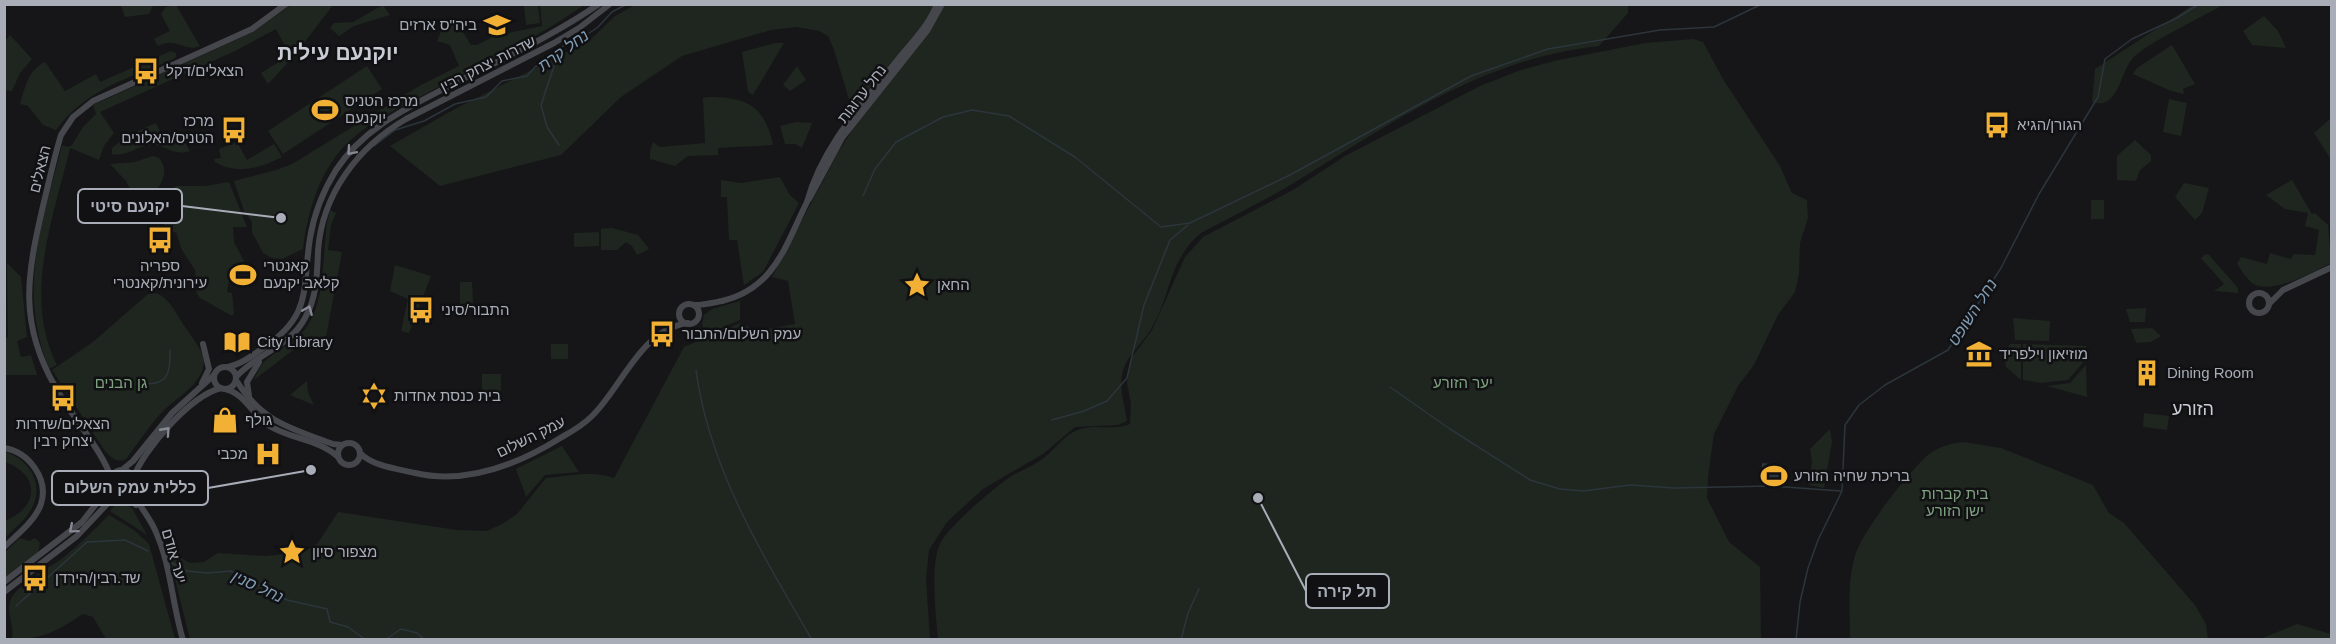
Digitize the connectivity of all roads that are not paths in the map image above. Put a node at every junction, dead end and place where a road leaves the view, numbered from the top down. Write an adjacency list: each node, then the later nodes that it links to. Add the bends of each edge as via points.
1 (286, 4): 28 (street, הצאלים, via 252,29 93,101 73,117 62,135 30,265 32,328 42,363 64,404)
2 (599, 4): 19 (street, שדרות יצחק רבין, one-way to 19, via 550,35 395,115 358,142 334,174 320,202 310,238 304,297 295,319 271,343)
3 (610, 4): 18 (street, שדרות יצחק רבין, one-way to 3, via 289,339 306,316 315,288 320,240 329,206 339,184 365,149 406,119 568,36)
4 (937, 4): 6 (street, נחל ערוגות, via 925,26 836,139)
5 (942, 4): 6 (street, נחל ערוגות, via 927,31 842,138)
6 (807, 202): 10 (street, נחל ערוגות, via 778,260 760,283 739,297)
7 (2331, 267): 8 (street)
8 (2283, 291): 9 (street); 11 (street)
9 (2264, 294): 11 (street); 11 (street, via 2252,295 2249,307 2261,313)
10 (713, 303): 12 (street, נחל ערוגות); 14 (street, נחל ערוגות)
11 (2269, 304)
12 (694, 305): 13 (street, via 686,304); 14 (street)
13 (679, 312): 15 (street, via 681,320); 16 (street, עמק השלום)
14 (699, 313): 15 (street, via 696,321)
15 (688, 323): 16 (street, עמק השלום)
16 (662, 333): 30 (street, עמק השלום, via 642,350 583,425 524,458 485,471 450,476 423,475)
17 (203, 344): 23 (street, via 209,369)
18 (261, 359): 21 (street, שדרות יצחק רבין); 24 (street, via 247,382)
19 (228, 367): 20 (street, via 220,368); 21 (street)
20 (214, 375): 22 (street, via 216,385); 23 (street)
21 (236, 379): 22 (street, via 231,387); 24 (street)
22 (223, 389): 29 (street, via 235,393 274,429); 34 (street, one-way to 22, via 150,450 178,418 201,398)
23 (195, 392): 32 (street, via 172,413 133,461)
24 (250, 399): 25 (street, via 279,424)
25 (342, 445): 27 (street, via 354,444); 29 (street)
26 (4, 448): 36 (street, via 19,453 34,466 42,494 31,521)
27 (360, 453): 30 (street, עמק השלום); 31 (street)
28 (99, 454): 32 (street, הצאלים); 33 (street, הצאלים)
29 (338, 456): 31 (street, via 344,465)
30 (370, 460): 31 (street, עמק השלום)
31 (357, 462)
32 (120, 470): 33 (street); 34 (street, via 129,472)
33 (111, 482): 35 (street, via 115,490); 37 (street, one-way to 37, via 82,522)
34 (133, 482): 35 (street); 39 (street, יער אודם, via 135,497 162,549)
35 (123, 492): 38 (street, via 77,536); 39 (street, יער אודם, via 153,531)
36 (4, 547)
37 (4, 582)
38 (4, 592)
39 (182, 639)

